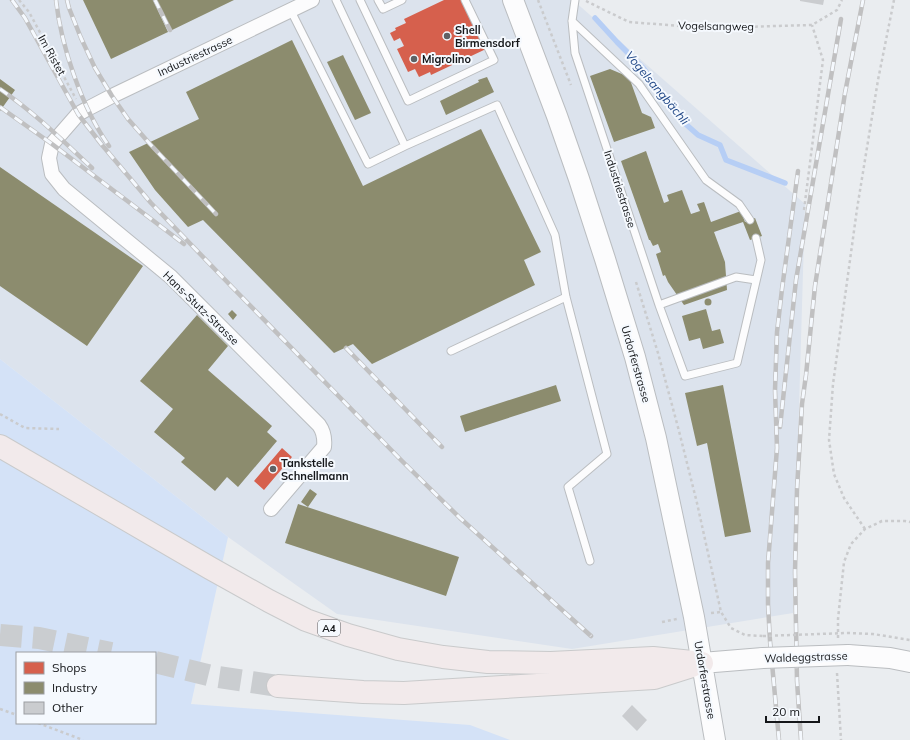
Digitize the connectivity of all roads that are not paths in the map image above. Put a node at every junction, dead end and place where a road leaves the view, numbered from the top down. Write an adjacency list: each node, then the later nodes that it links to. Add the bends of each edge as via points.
1 (312, 0): 9 (street, Industriestrasse)
2 (336, 0): 12 (lane)
3 (360, 0): 6 (lane, via 408,101 494,60)
4 (378, 0): 5 (lane, via 383,9)
5 (402, 0)
6 (465, 0)
7 (513, 0): 23 (main road, Urdorferstrasse, via 579,179 634,357 656,438)
8 (576, 0): 10 (lane, Industriestrasse)
9 (291, 10): 11 (street, Industriestrasse); 12 (lane, via 368,164)
10 (572, 22): 13 (lane, via 639,84 706,180 739,204); 17 (lane, Industriestrasse, via 575,53)
11 (81, 113): 20 (street, Hans-Stutz-Strasse, via 52,144 49,158 52,174 64,189 171,277 324,432 324,447)
12 (405, 146): 16 (lane, via 497,105 555,235)
13 (750, 220)
14 (756, 238): 15 (lane, via 761,260)
15 (756, 280): 17 (lane, via 736,277); 17 (lane, Industriestrasse, via 737,363 685,376)
16 (566, 297): 18 (lane); 21 (lane, via 607,454 568,487)
17 (659, 305)
18 (451, 351)
19 (0, 446): 23 (highway, A4, via 256,594 306,620 348,635 443,657 488,662 551,663 653,658)
20 (271, 509)
21 (590, 561)
22 (910, 662): 23 (main road, Waldeggstrasse, bridge, via 841,655)
23 (702, 663): 24 (highway, via 654,678 404,693 349,692); 25 (main road, Urdorferstrasse)
24 (278, 686)
25 (715, 740)

